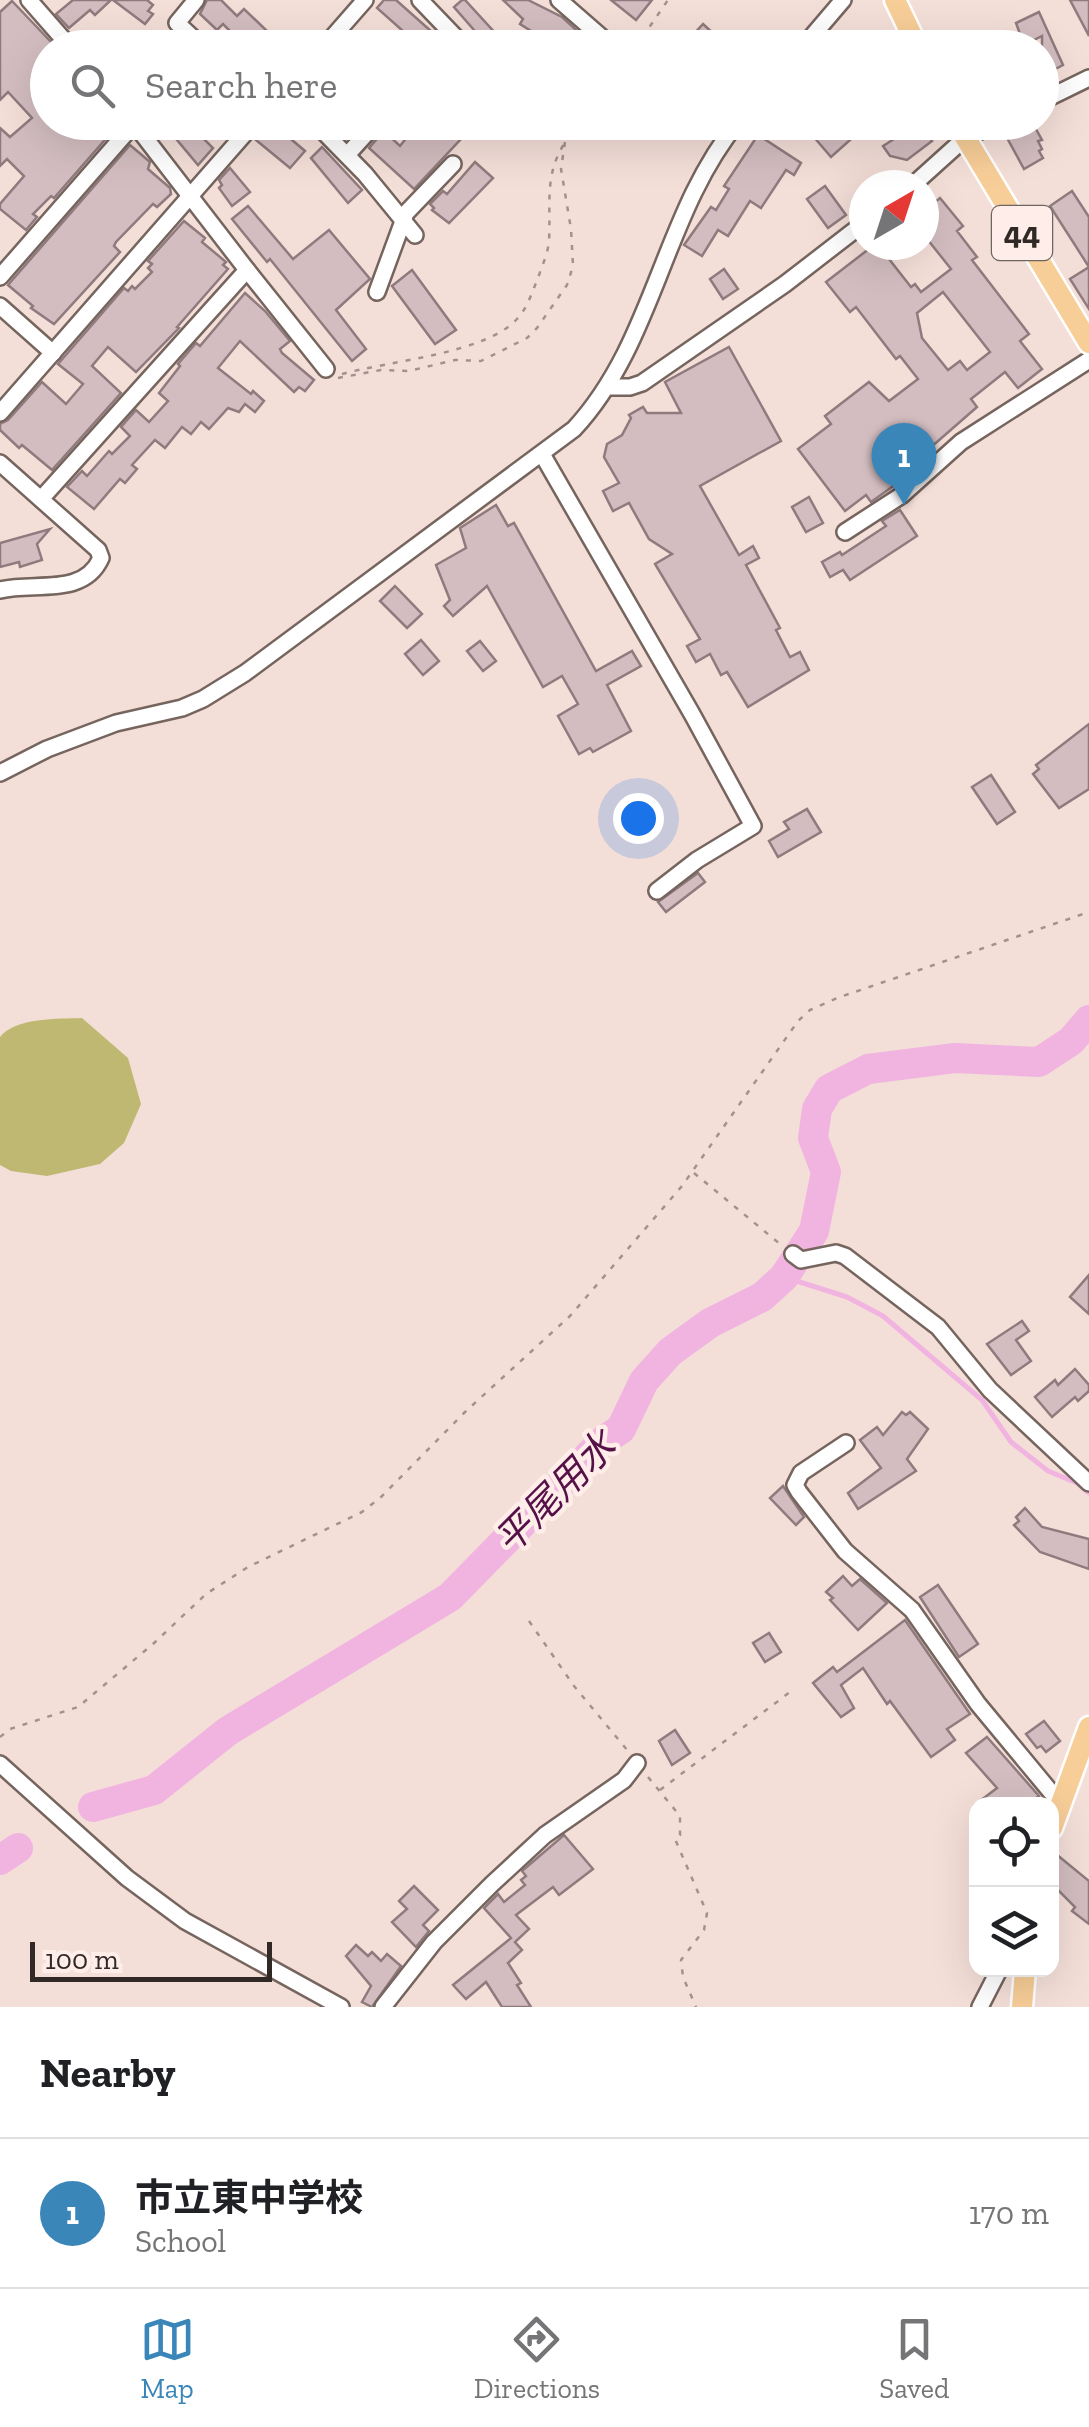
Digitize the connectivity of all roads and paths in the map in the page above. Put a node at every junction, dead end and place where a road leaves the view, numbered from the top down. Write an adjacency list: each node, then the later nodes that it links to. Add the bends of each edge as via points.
1 (29, 0): 9 (street)
2 (196, 0): 10 (street, via 178,24)
3 (366, 0): 11 (street)
4 (420, 0): 12 (street)
5 (560, 0): 13 (street)
6 (668, 0): 14 (path)
7 (843, 0): 15 (street)
8 (894, 0): 16 (main road)
9 (55, 30)
10 (184, 30)
11 (339, 30)
12 (449, 30)
13 (594, 30)
14 (647, 30)
15 (817, 30)
16 (909, 30)
17 (1089, 78): 18 (street)
18 (1059, 93)
19 (119, 140): 36 (street)
20 (147, 140): 31 (street)
21 (239, 140): 31 (street)
22 (333, 140): 28 (street)
23 (361, 140): 28 (street)
24 (726, 140): 43 (street, via 700,179)
25 (952, 140): 30 (street)
26 (965, 140): 39 (main road, 44)
27 (565, 142): 42 (path, via 548,181 546,256 528,303 508,328 402,363 338,375); 42 (path, via 561,168 572,266 561,295 526,338 480,361 343,378)
28 (348, 155): 32 (street)
29 (453, 164): 32 (street)
30 (927, 170)
31 (189, 196): 35 (street); 40 (street)
32 (402, 220): 33 (street); 37 (street)
33 (414, 234)
34 (849, 235): 43 (street, via 642,383)
35 (247, 270): 42 (street); 47 (street)
36 (0, 278)
37 (377, 292)
38 (0, 306): 40 (street)
39 (1089, 343)
40 (53, 353): 44 (street)
41 (1089, 360): 48 (street, via 961,442 902,495)
42 (326, 369)
43 (608, 387): 45 (street, via 574,429)
44 (0, 414)
45 (542, 454): 50 (street, via 203,699 116,723); 51 (street, via 753,826)
46 (0, 463): 47 (street)
47 (41, 499): 49 (street, via 98,550 97,568 47,589)
48 (844, 532)
49 (0, 590)
50 (0, 773)
51 (657, 890)
52 (1089, 912): 53 (path, via 810,1010)
53 (693, 1172): 54 (path); 60 (path, via 570,1316 380,1498 219,1585 78,1707)
54 (797, 1257): 56 (street, via 845,1256 914,1309)
55 (846, 1443): 64 (street, via 794,1484 856,1561 912,1610)
56 (1089, 1483)
57 (529, 1621): 61 (path)
58 (794, 1689): 63 (path)
59 (1089, 1727): 64 (main road)
60 (0, 1737)
61 (638, 1763): 63 (path); 69 (street, via 530,1847 434,1942)
62 (0, 1764): 68 (street, via 184,1921)
63 (658, 1791): 70 (path, via 680,1816 675,1840 707,1913 704,1930 681,1960)
64 (1060, 1803): 65 (main road)
65 (1059, 1806)
66 (995, 1977): 71 (street)
67 (1025, 1977): 72 (main road)
68 (342, 2007)
69 (383, 2007)
70 (696, 2007)
71 (980, 2007)
72 (1022, 2007)

